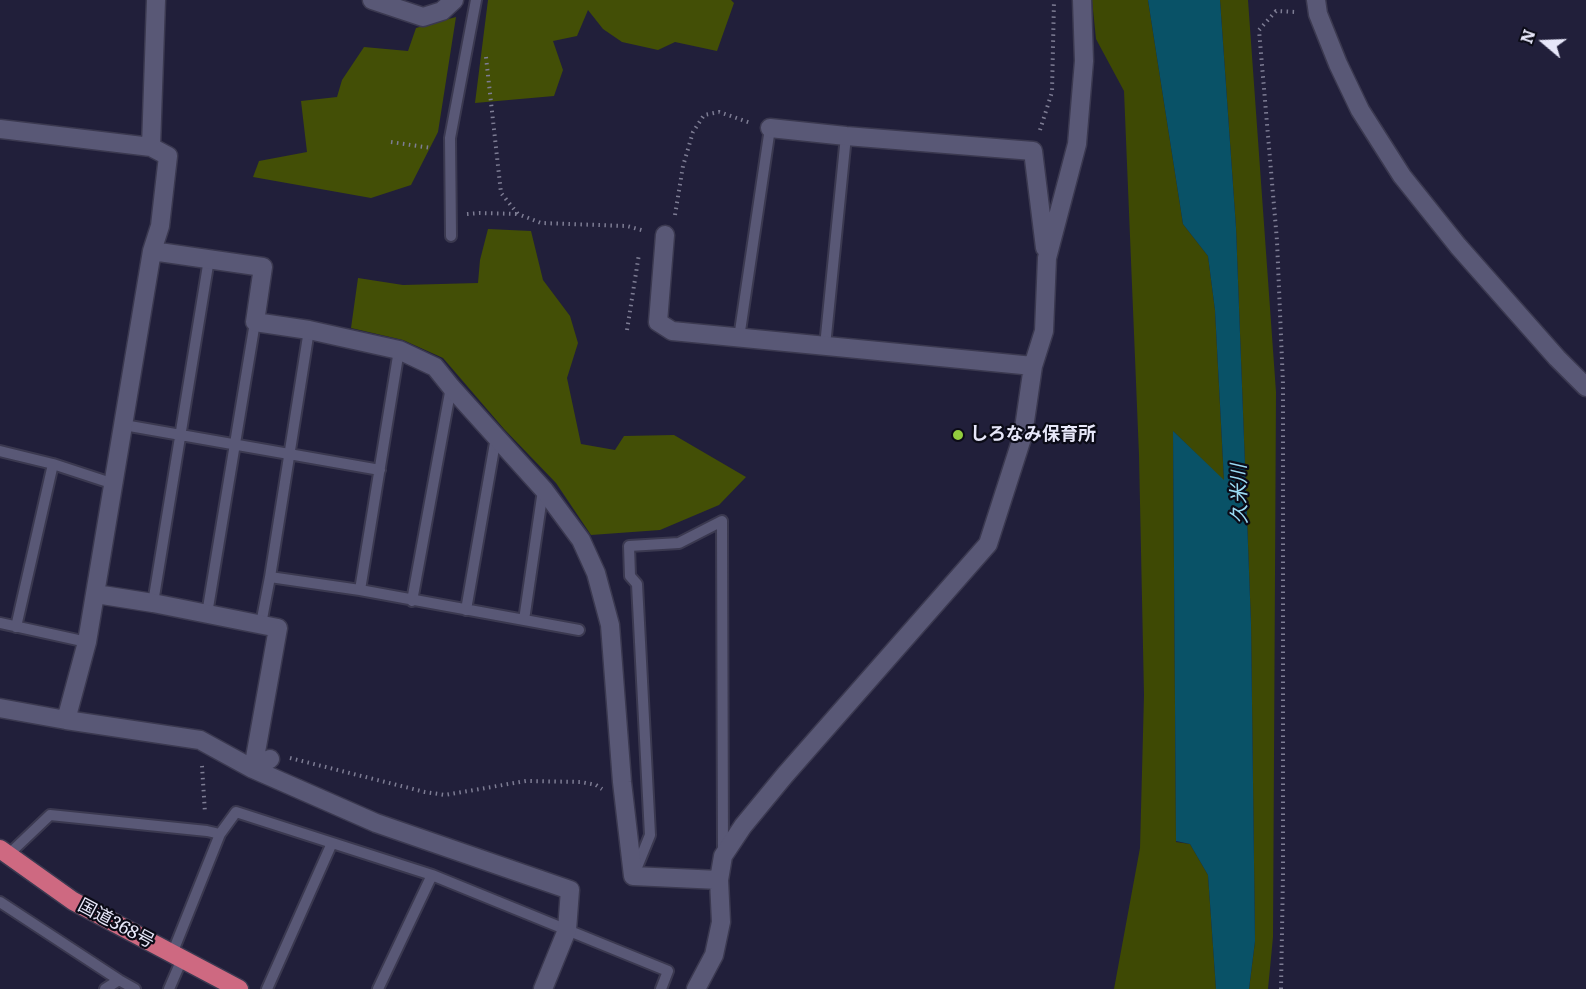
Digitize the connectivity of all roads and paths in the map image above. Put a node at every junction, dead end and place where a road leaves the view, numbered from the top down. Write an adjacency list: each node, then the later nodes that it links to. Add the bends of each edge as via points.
1 (156, 0): 13 (street)
2 (372, 0): 3 (street, via 423,17 442,11)
3 (454, 0)
4 (476, 0): 20 (lane, via 450,138)
5 (1053, 0): 15 (path, via 1052,92)
6 (1082, 0): 24 (street, via 1084,61 1077,144)
7 (1317, 7): 34 (street, via 1360,110 1402,176 1466,255); 85 (path, via 1276,11 1259,30 1277,241 1283,384)
8 (485, 52): 17 (path, via 501,193)
9 (770, 128): 11 (street); 19 (path, via 719,112 704,115 693,132 674,223); 29 (lane)
10 (0, 129): 13 (street)
11 (846, 136): 15 (street); 30 (lane)
12 (391, 142): 14 (path)
13 (151, 147): 22 (street, via 168,156 160,226)
14 (425, 147)
15 (1034, 151): 24 (street)
16 (480, 213): 17 (path)
17 (518, 214): 18 (path, via 541,223)
18 (642, 230): 19 (path); 21 (path)
19 (665, 235): 29 (street, via 658,322 672,331)
20 (451, 236)
21 (641, 241)
22 (152, 251): 25 (street); 35 (street)
23 (639, 252): 28 (path)
24 (1047, 258): 32 (street, via 1044,332)
25 (209, 259): 26 (street, via 263,267); 36 (lane)
26 (255, 322): 27 (street); 38 (lane)
27 (309, 330): 31 (street); 40 (lane)
28 (627, 330)
29 (739, 338): 30 (street)
30 (825, 346): 32 (street)
31 (399, 350): 33 (street, via 435,367); 42 (lane)
32 (1033, 366): 68 (street, via 1023,435 988,544 786,775)
33 (451, 387): 37 (street); 48 (lane)
34 (1586, 387)
35 (124, 425): 36 (lane); 43 (street)
36 (180, 435): 38 (lane); 49 (lane)
37 (496, 437): 44 (street); 50 (lane)
38 (234, 444): 40 (lane); 51 (lane)
39 (0, 451): 41 (lane)
40 (289, 454): 42 (lane); 45 (lane)
41 (53, 464): 43 (lane); 55 (lane)
42 (380, 470): 46 (lane)
43 (114, 484): 47 (street)
44 (544, 490): 52 (lane); 70 (street, via 581,540 596,573 610,625)
45 (270, 576): 46 (lane); 54 (lane)
46 (360, 590): 48 (lane)
47 (96, 594): 49 (street); 57 (street)
48 (412, 601): 50 (lane)
49 (153, 603): 51 (street)
50 (466, 610): 52 (lane)
51 (207, 614): 54 (street)
52 (524, 620): 56 (lane)
53 (0, 623): 55 (lane)
54 (261, 624): 62 (street, via 278,628)
55 (15, 627): 57 (lane)
56 (579, 630)
57 (87, 642): 59 (street)
58 (0, 708): 59 (street)
59 (66, 720): 60 (street)
60 (200, 740): 62 (street); 64 (path)
61 (270, 759): 62 (street); 63 (path, via 291,758 445,795 526,781 581,782)
62 (253, 769): 73 (street, via 376,823 570,890)
63 (605, 791)
64 (207, 831): 65 (lane); 67 (lane, via 50,815)
65 (220, 834): 66 (lane, via 236,812); 74 (lane)
66 (332, 843): 69 (lane); 80 (lane)
67 (4, 852): 74 (highway, 国道368号, via 73,901)
68 (723, 856): 70 (lane, via 722,521 679,543 629,546 630,576 638,584 650,835); 71 (street)
69 (432, 874): 73 (lane); 81 (lane)
70 (633, 876): 71 (street)
71 (719, 880): 84 (street, via 721,922 714,955)
72 (0, 902): 75 (lane)
73 (567, 930): 82 (street); 83 (lane, via 668,971)
74 (177, 956): 78 (lane); 79 (highway, 国道368号)
75 (119, 980): 76 (lane); 77 (lane)
76 (105, 989)
77 (135, 989)
78 (169, 989)
79 (239, 989)
80 (267, 989)
81 (378, 989)
82 (543, 989)
83 (661, 989)
84 (696, 989)
85 (1281, 989)

